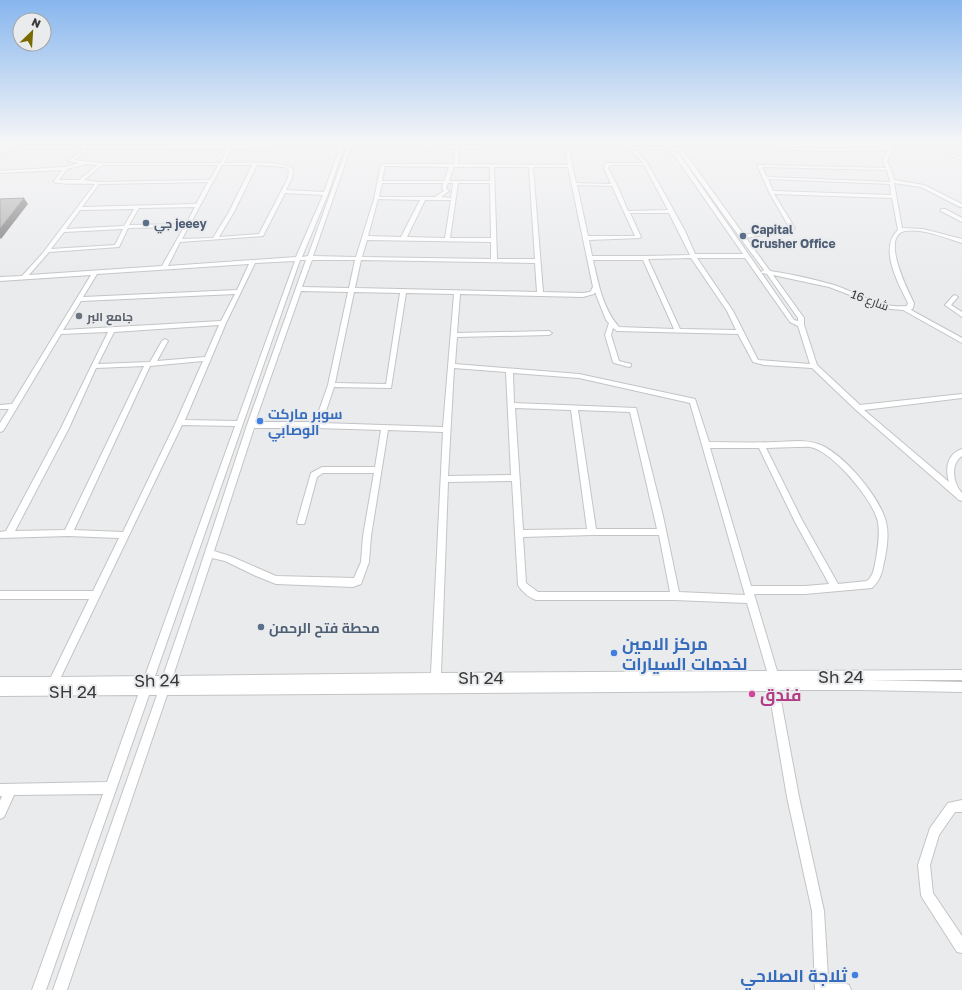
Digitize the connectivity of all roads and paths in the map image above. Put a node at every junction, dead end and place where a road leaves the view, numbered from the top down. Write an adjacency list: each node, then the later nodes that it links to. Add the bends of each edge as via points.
1 (95, 187): 31 (street)
2 (208, 187): 28 (street)
3 (245, 187): 43 (street)
4 (285, 187): 20 (street)
5 (329, 187): 22 (street)
6 (333, 187): 52 (street)
7 (379, 187): 24 (street)
8 (445, 187): 26 (street, via 446,191)
9 (455, 187): 27 (street)
10 (493, 187): 46 (street)
11 (533, 187): 59 (street)
12 (576, 187): 42 (street)
13 (616, 187): 34 (street)
14 (658, 187): 33 (street)
15 (699, 187): 51 (street)
16 (706, 187): 40 (street)
17 (769, 187): 21 (street)
18 (893, 187): 23 (street)
19 (924, 187): 29 (street)
20 (283, 191): 22 (street); 43 (street, via 262,235)
21 (771, 192): 23 (street); 40 (street, via 792,228)
22 (326, 194): 55 (street)
23 (894, 197): 38 (street)
24 (376, 198): 25 (street); 41 (street)
25 (424, 199): 26 (street); 44 (street)
26 (436, 199): 27 (street)
27 (454, 199): 45 (street)
28 (197, 205): 30 (street); 36 (street)
29 (962, 206)
30 (137, 207): 31 (street); 37 (street)
31 (78, 209): 39 (street)
32 (943, 210): 35 (street)
33 (671, 211): 34 (street); 50 (street)
34 (628, 212): 42 (street, via 638,237)
35 (962, 220)
36 (186, 225): 37 (street); 47 (street)
37 (126, 227): 39 (street); 49 (street, via 117,246)
38 (900, 230): 48 (street, via 914,230); 75 (street, شارع 16, via 896,234 892,256 911,303 910,308)
39 (62, 231): 49 (street)
40 (741, 237): 63 (street)
41 (364, 238): 44 (street); 56 (street)
42 (586, 238): 53 (street)
43 (215, 239): 47 (street)
44 (403, 239): 45 (street)
45 (447, 239): 46 (street)
46 (494, 240): 57 (street)
47 (178, 241): 60 (street)
48 (962, 241)
49 (46, 251): 64 (street)
50 (693, 256): 51 (street); 54 (street); 83 (street)
51 (747, 256): 61 (street)
52 (309, 258): 55 (street); 56 (street); 67 (street)
53 (590, 258): 54 (street); 66 (street)
54 (645, 258): 81 (street)
55 (298, 259): 58 (street); 103 (street)
56 (358, 260): 57 (street); 68 (street)
57 (494, 261): 59 (street)
58 (253, 262): 60 (street); 69 (street)
59 (536, 262): 72 (street)
60 (164, 268): 62 (street)
61 (758, 271): 63 (street, شارع 16); 79 (street, via 792,321)
62 (95, 272): 64 (street); 74 (street)
63 (767, 273): 75 (street, شارع 16, via 832,287 895,309); 79 (street, via 801,318)
64 (24, 278): 65 (street)
65 (0, 279)
66 (596, 287): 72 (street, via 592,293 583,295); 78 (street)
67 (298, 289): 68 (street); 104 (street)
68 (352, 291): 70 (street); 95 (street)
69 (239, 292): 74 (street); 77 (street)
70 (403, 292): 71 (street); 95 (street, via 389,386)
71 (457, 293): 72 (street); 85 (street)
72 (540, 294)
73 (956, 296): 76 (street, via 948,305)
74 (79, 299): 82 (street)
75 (904, 309): 87 (street)
76 (962, 315)
77 (223, 323): 80 (street); 88 (street)
78 (611, 324): 81 (street, via 617,329); 90 (street, via 608,335 616,362)
79 (802, 325): 93 (street)
80 (112, 330): 82 (street); 91 (street)
81 (678, 331): 83 (street)
82 (59, 332): 98 (street)
83 (741, 332): 93 (street, via 755,361)
84 (549, 333): 85 (street)
85 (454, 335): 92 (street)
86 (165, 341): 89 (street)
87 (962, 341)
88 (207, 359): 89 (street); 102 (street)
89 (151, 364): 91 (street); 119 (street)
90 (629, 365)
91 (94, 366): 120 (street, via 65,428)
92 (452, 366): 94 (street); 108 (street)
93 (814, 366): 101 (street)
94 (509, 370): 97 (street); 109 (street, via 579,376 693,401)
95 (331, 385): 105 (street)
96 (962, 396): 101 (street)
97 (511, 405): 100 (street); 113 (street)
98 (14, 406): 99 (street); 107 (street)
99 (0, 407)
100 (574, 408): 117 (street); 118 (street, via 633,410)
101 (858, 408): 115 (street)
102 (180, 422): 103 (street); 122 (street)
103 (240, 424): 135 (street)
104 (251, 425): 105 (street); 123 (street)
105 (318, 425): 106 (street)
106 (385, 428): 108 (street); 112 (street)
107 (0, 429)
108 (447, 430): 114 (street)
109 (706, 445): 110 (street); 125 (street)
110 (760, 445): 124 (street); 124 (street, via 814,446 826,450 867,494 878,511 883,531 876,579 868,585)
111 (962, 452): 115 (street, via 952,462 950,473)
112 (378, 470): 116 (street, via 322,470 314,475); 123 (street, via 365,562 353,584 276,580 267,578 238,562)
113 (515, 478): 114 (street); 121 (street)
114 (444, 479): 131 (street)
115 (960, 495)
116 (301, 522)
117 (592, 532): 118 (street); 121 (street)
118 (662, 532): 128 (street)
119 (68, 533): 120 (street); 122 (street)
120 (4, 534)
121 (518, 534): 128 (street, via 522,585 536,596)
122 (125, 535): 127 (street)
123 (209, 554): 136 (street)
124 (836, 588): 125 (street)
125 (748, 590): 129 (street)
126 (0, 594): 127 (street)
127 (96, 595): 132 (street)
128 (675, 596): 129 (street)
129 (751, 599): 133 (street)
130 (962, 675): 133 (street, Sh 24)
131 (436, 678): 133 (street, Sh 24); 136 (street, Sh 24); 138 (street)
132 (54, 681): 134 (street, Sh 24); 135 (street, Sh 24)
133 (773, 681): 137 (street, Sh 24); 138 (street, Sh 24); 145 (street, via 793,797 818,911)
134 (0, 682)
135 (148, 686): 136 (street, Sh 24); 139 (street, SH 24); 140 (street)
136 (164, 686): 138 (street, Sh 24); 147 (street)
137 (962, 687)
138 (437, 689)
139 (0, 691)
140 (111, 788): 141 (street); 146 (street)
141 (6, 790): 143 (street)
142 (962, 806): 144 (street, via 952,806 934,832 924,865 927,895)
143 (0, 813)
144 (962, 947)
145 (823, 986): 148 (street)
146 (39, 990)
147 (60, 990)
148 (844, 990)

